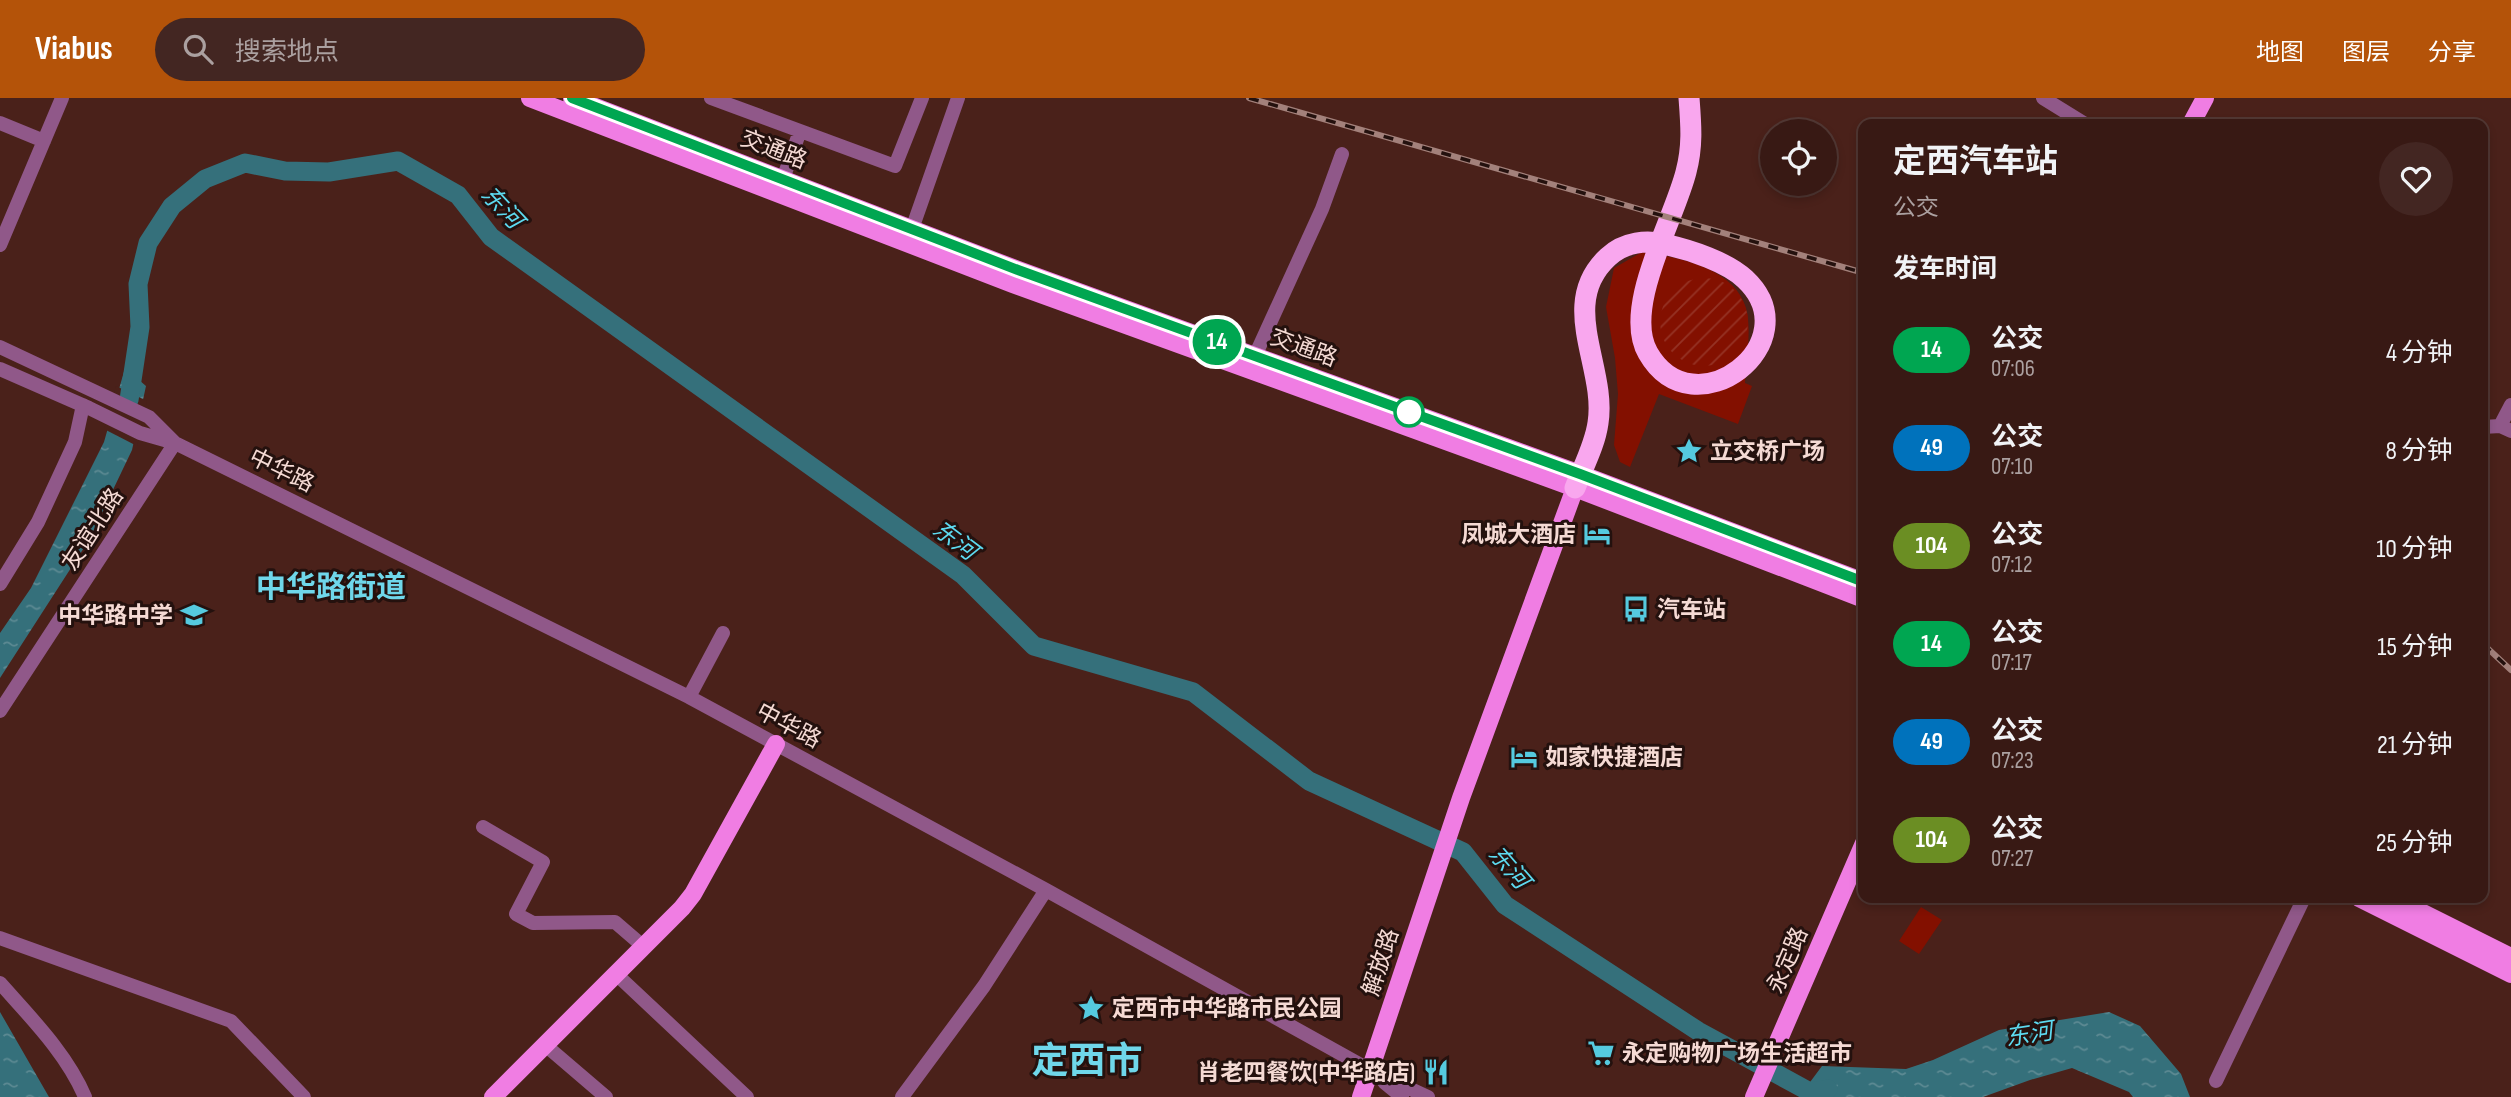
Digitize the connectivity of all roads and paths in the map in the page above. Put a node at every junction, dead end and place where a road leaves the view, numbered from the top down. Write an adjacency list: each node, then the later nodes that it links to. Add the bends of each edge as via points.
1 (62, 98): 14 (street)
2 (530, 98): 26 (main road, 交通路, via 1013,284)
3 (572, 98): 16 (main road, 交通路)
4 (711, 98): 13 (street)
5 (922, 98): 13 (street, via 895,166)
6 (958, 98): 17 (street)
7 (1689, 98): 26 (highway, via 1692,145 1681,190 1641,305 1643,345 1668,375 1686,383 1706,384 1743,369 1762,338 1762,304 1743,277 1688,250 1654,241 1633,243 1614,252 1598,266 1584,305 1598,422)
8 (2043, 98): 10 (street)
9 (2205, 98): 11 (main road)
10 (2077, 119)
11 (2194, 119)
12 (0, 124): 14 (street)
13 (800, 131): 16 (street)
14 (44, 141): 18 (street)
15 (1342, 154): 20 (street)
16 (783, 179): 17 (main road, 交通路)
17 (912, 229): 20 (main road, 交通路)
18 (0, 245)
19 (0, 347): 25 (street, 中华路, via 149,416)
20 (1255, 356): 26 (main road, 交通路)
21 (0, 369): 23 (street, 中华路)
22 (2511, 405): 24 (street)
23 (86, 406): 25 (street, 中华路, via 140,433); 28 (street, via 75,442 38,522)
24 (2505, 428)
25 (175, 443): 31 (street, 中华路); 32 (street, 友谊北路)
26 (1578, 481): 27 (main road, 交通路); 29 (main road, 交通路); 47 (main road, 解放路, via 1461,798)
27 (1858, 580)
28 (0, 584)
29 (1858, 597)
30 (723, 633): 31 (street)
31 (689, 697): 33 (street, 中华路)
32 (0, 711)
33 (776, 744): 36 (street, 中华路); 41 (main road, via 692,894)
34 (483, 827): 41 (street, via 542,862 516,914 533,923 615,922)
35 (1858, 857): 58 (main road, 永定路)
36 (1046, 890): 47 (street, 中华路); 54 (street, via 984,986)
37 (2302, 903): 48 (street)
38 (2369, 903): 44 (main road)
39 (2403, 903): 42 (main road)
40 (0, 938): 50 (street, via 231,1021)
41 (644, 947): 43 (main road)
42 (2511, 957)
43 (616, 974): 46 (main road); 53 (street)
44 (2511, 974)
45 (0, 983): 49 (street, via 76,1075)
46 (544, 1044): 51 (main road); 52 (street)
47 (1370, 1070): 55 (main road, 解放路); 56 (street, 中华路); 57 (street, 中华路)
48 (2216, 1081)
49 (85, 1097)
50 (304, 1097)
51 (493, 1097)
52 (606, 1097)
53 (747, 1097)
54 (902, 1097)
55 (1361, 1097)
56 (1402, 1097)
57 (1428, 1097)
58 (1754, 1097)

